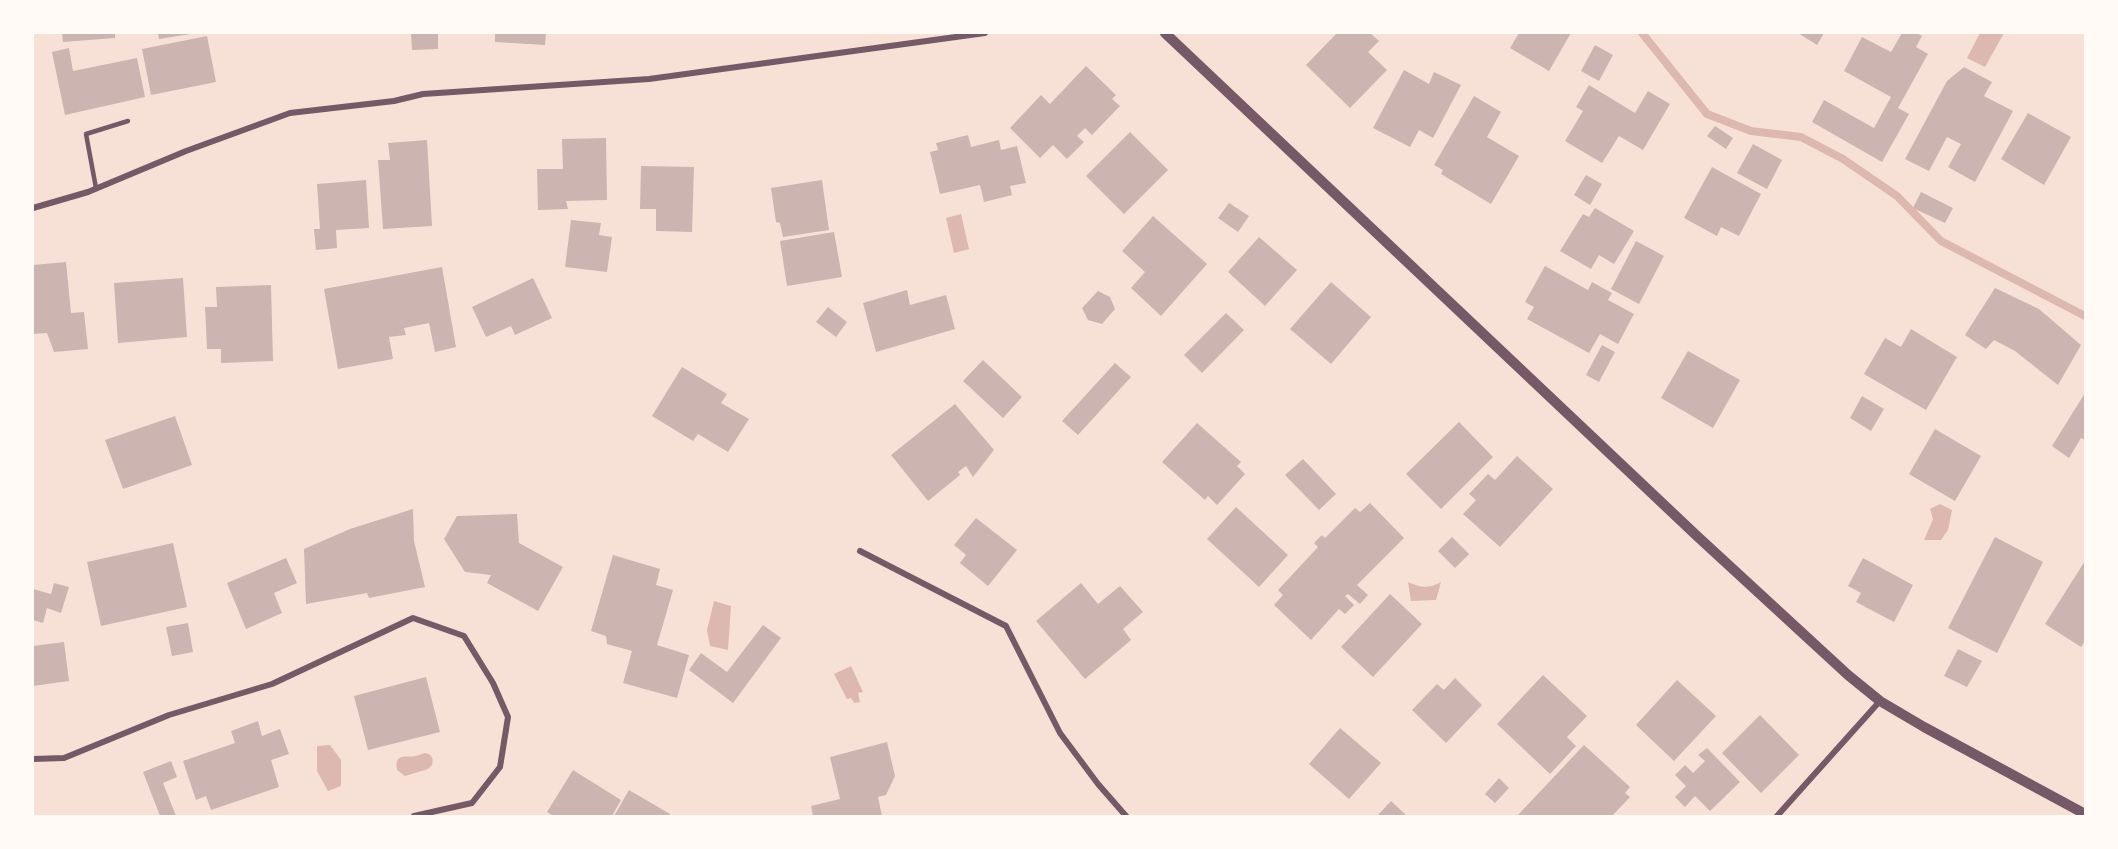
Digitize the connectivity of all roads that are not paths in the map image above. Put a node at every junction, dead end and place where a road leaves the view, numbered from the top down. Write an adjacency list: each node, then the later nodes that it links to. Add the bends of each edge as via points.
1 (985, 33): 4 (street, via 649,79 423,94 290,113)
2 (1165, 33): 7 (street, via 1697,536)
3 (128, 121): 4 (lane, via 86,134)
4 (96, 188): 5 (street)
5 (33, 208)
6 (860, 551): 11 (street, via 1006,626 1060,733)
7 (1880, 701): 9 (street); 12 (street)
8 (33, 759): 10 (street, via 64,758 169,715 272,684 413,618 464,636 493,682 508,717 500,767 472,803)
9 (2085, 814)
10 (414, 816)
11 (1126, 816)
12 (1777, 816)

